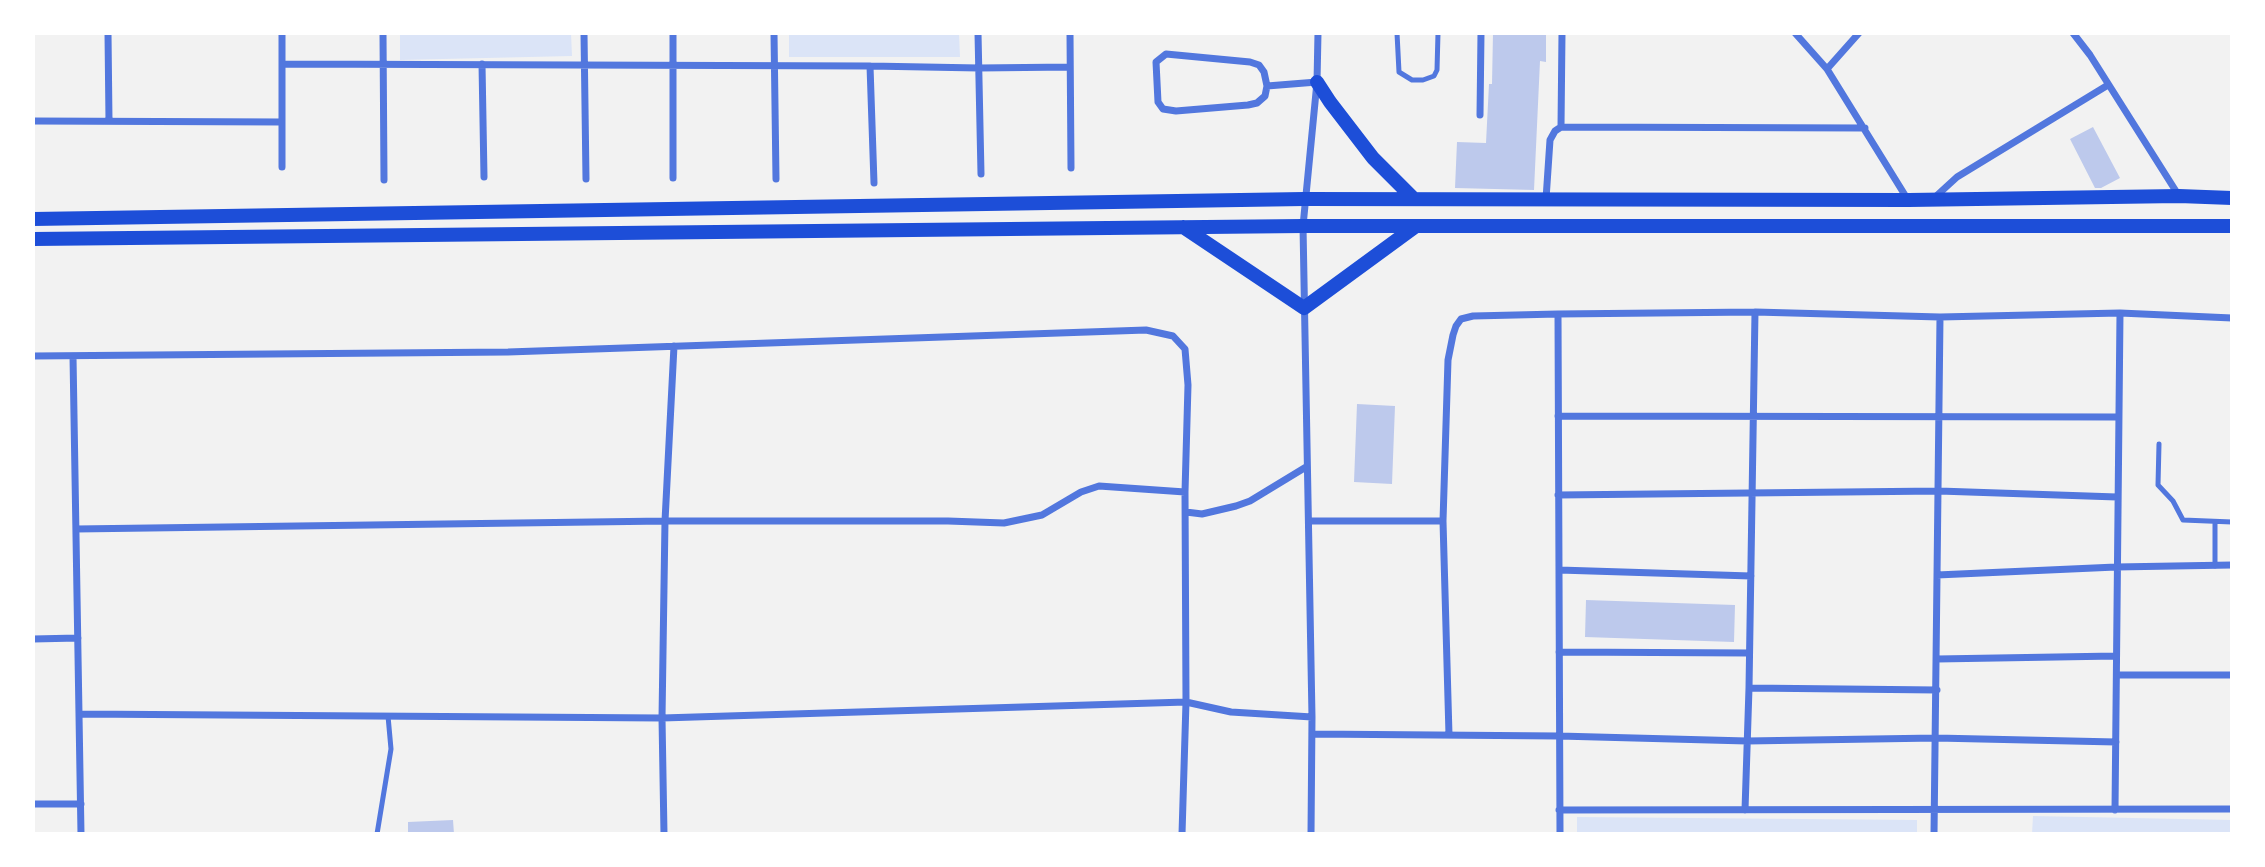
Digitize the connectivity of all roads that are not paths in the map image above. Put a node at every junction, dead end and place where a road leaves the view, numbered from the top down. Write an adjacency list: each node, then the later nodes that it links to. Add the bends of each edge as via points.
1 (108, 33): 32 (street)
2 (282, 33): 17 (street)
3 (383, 33): 18 (street)
4 (584, 33): 20 (street)
5 (673, 33): 21 (street)
6 (774, 33): 22 (street)
7 (978, 33): 25 (street)
8 (1070, 33): 24 (street)
9 (1318, 33): 27 (street)
10 (1397, 33): 11 (lane, via 1399,72 1412,80 1434,76)
11 (1438, 33)
12 (1481, 33): 30 (street)
13 (1562, 33): 34 (street)
14 (1795, 33): 26 (street)
15 (1859, 33): 26 (street)
16 (2073, 33): 28 (street)
17 (282, 64): 18 (street); 33 (street)
18 (382, 64): 19 (street); 43 (street)
19 (482, 64): 20 (street); 39 (street)
20 (584, 64): 21 (street); 41 (street)
21 (672, 65): 22 (street); 40 (street)
22 (774, 65): 23 (street); 42 (street)
23 (870, 66): 25 (street); 44 (street)
24 (1070, 66): 25 (street); 37 (street)
25 (979, 68): 38 (street)
26 (1827, 69): 35 (street)
27 (1317, 82): 29 (street); 47 (street); 48 (main road, via 1373,158)
28 (2108, 85): 45 (street); 51 (street, via 1957,177)
29 (1267, 86): 29 (street, via 1258,103 1163,109 1158,102 1156,62 1166,54 1251,62 1264,72)
30 (1480, 115)
31 (33, 121): 32 (street)
32 (108, 121): 33 (street)
33 (282, 122): 36 (street)
34 (1561, 127): 35 (street); 49 (street, via 1550,140)
35 (1864, 128): 50 (street)
36 (282, 167)
37 (1070, 168)
38 (981, 174)
39 (484, 177)
40 (673, 178)
41 (586, 179)
42 (776, 179)
43 (384, 180)
44 (874, 183)
45 (2179, 196): 46 (main road); 51 (main road)
46 (2232, 198)
47 (1304, 199): 48 (main road); 52 (main road); 53 (street)
48 (1414, 199): 49 (main road)
49 (1546, 199): 50 (main road)
50 (1909, 200): 51 (main road)
51 (1932, 200)
52 (33, 219)
53 (1303, 226): 54 (main road); 56 (main road); 58 (street)
54 (1416, 226): 55 (main road); 58 (main road)
55 (2232, 226)
56 (1183, 227): 57 (main road); 58 (main road)
57 (33, 239)
58 (1304, 308): 72 (street)
59 (1755, 312): 61 (street); 62 (street); 67 (street)
60 (2120, 313): 62 (street); 63 (street); 70 (street)
61 (1558, 314): 68 (street); 81 (street, via 1473,316 1455,326 1448,360)
62 (1940, 317): 69 (street)
63 (2232, 318)
64 (674, 346): 66 (street); 74 (street, via 1159,332 1181,342 1188,361); 79 (street)
65 (33, 356): 66 (street)
66 (73, 356): 84 (street)
67 (1753, 415): 68 (street); 69 (street); 75 (street)
68 (1558, 416): 76 (street)
69 (1938, 416): 70 (street); 73 (street)
70 (2118, 417): 77 (street)
71 (2159, 444): 82 (lane, via 2158,485 2183,520)
72 (1306, 467): 78 (street, via 1250,501 1202,514); 80 (street)
73 (1939, 491): 75 (street); 77 (street); 89 (street)
74 (1185, 492): 78 (street); 79 (street, via 1099,486 1042,515 1004,523)
75 (1751, 494): 76 (street); 90 (street)
76 (1558, 495): 88 (street)
77 (2117, 496): 87 (street)
78 (1186, 512): 101 (street)
79 (665, 521): 84 (street); 105 (street)
80 (1310, 521): 81 (street); 104 (street)
81 (1443, 521): 107 (street)
82 (2215, 522): 83 (lane); 86 (lane)
83 (2232, 522)
84 (76, 530): 91 (street)
85 (2232, 565): 86 (street)
86 (2215, 566): 87 (street)
87 (2116, 567): 89 (street); 95 (street)
88 (1559, 570): 90 (street); 93 (street)
89 (1937, 575): 96 (street)
90 (1751, 576): 94 (street)
91 (78, 638): 92 (street); 102 (street)
92 (33, 639)
93 (1559, 652): 94 (street); 108 (street)
94 (1749, 653): 99 (street)
95 (2116, 656): 96 (street); 97 (street)
96 (1937, 659): 100 (street)
97 (2117, 675): 98 (street); 111 (street)
98 (2232, 675)
99 (1749, 688): 100 (street); 110 (street)
100 (1937, 690): 109 (street)
101 (1186, 702): 104 (street, via 1231,712); 105 (street); 122 (street)
102 (79, 714): 103 (street); 113 (street)
103 (388, 716): 105 (street); 120 (lane, via 391,749)
104 (1312, 717): 106 (street)
105 (662, 718): 121 (street)
106 (1312, 734): 107 (street); 123 (street)
107 (1449, 735): 108 (street)
108 (1559, 736): 110 (street); 115 (street)
109 (1936, 738): 110 (street); 111 (street); 117 (street)
110 (1747, 741): 116 (street)
111 (2116, 742): 118 (street)
112 (33, 804): 113 (street)
113 (81, 804): 119 (street)
114 (2232, 809): 118 (street)
115 (1559, 810): 116 (street); 124 (street)
116 (1745, 810): 117 (street)
117 (1936, 810): 118 (street); 125 (street)
118 (2115, 810)
119 (81, 834)
120 (377, 834)
121 (664, 834)
122 (1182, 834)
123 (1311, 834)
124 (1560, 834)
125 (1934, 834)

